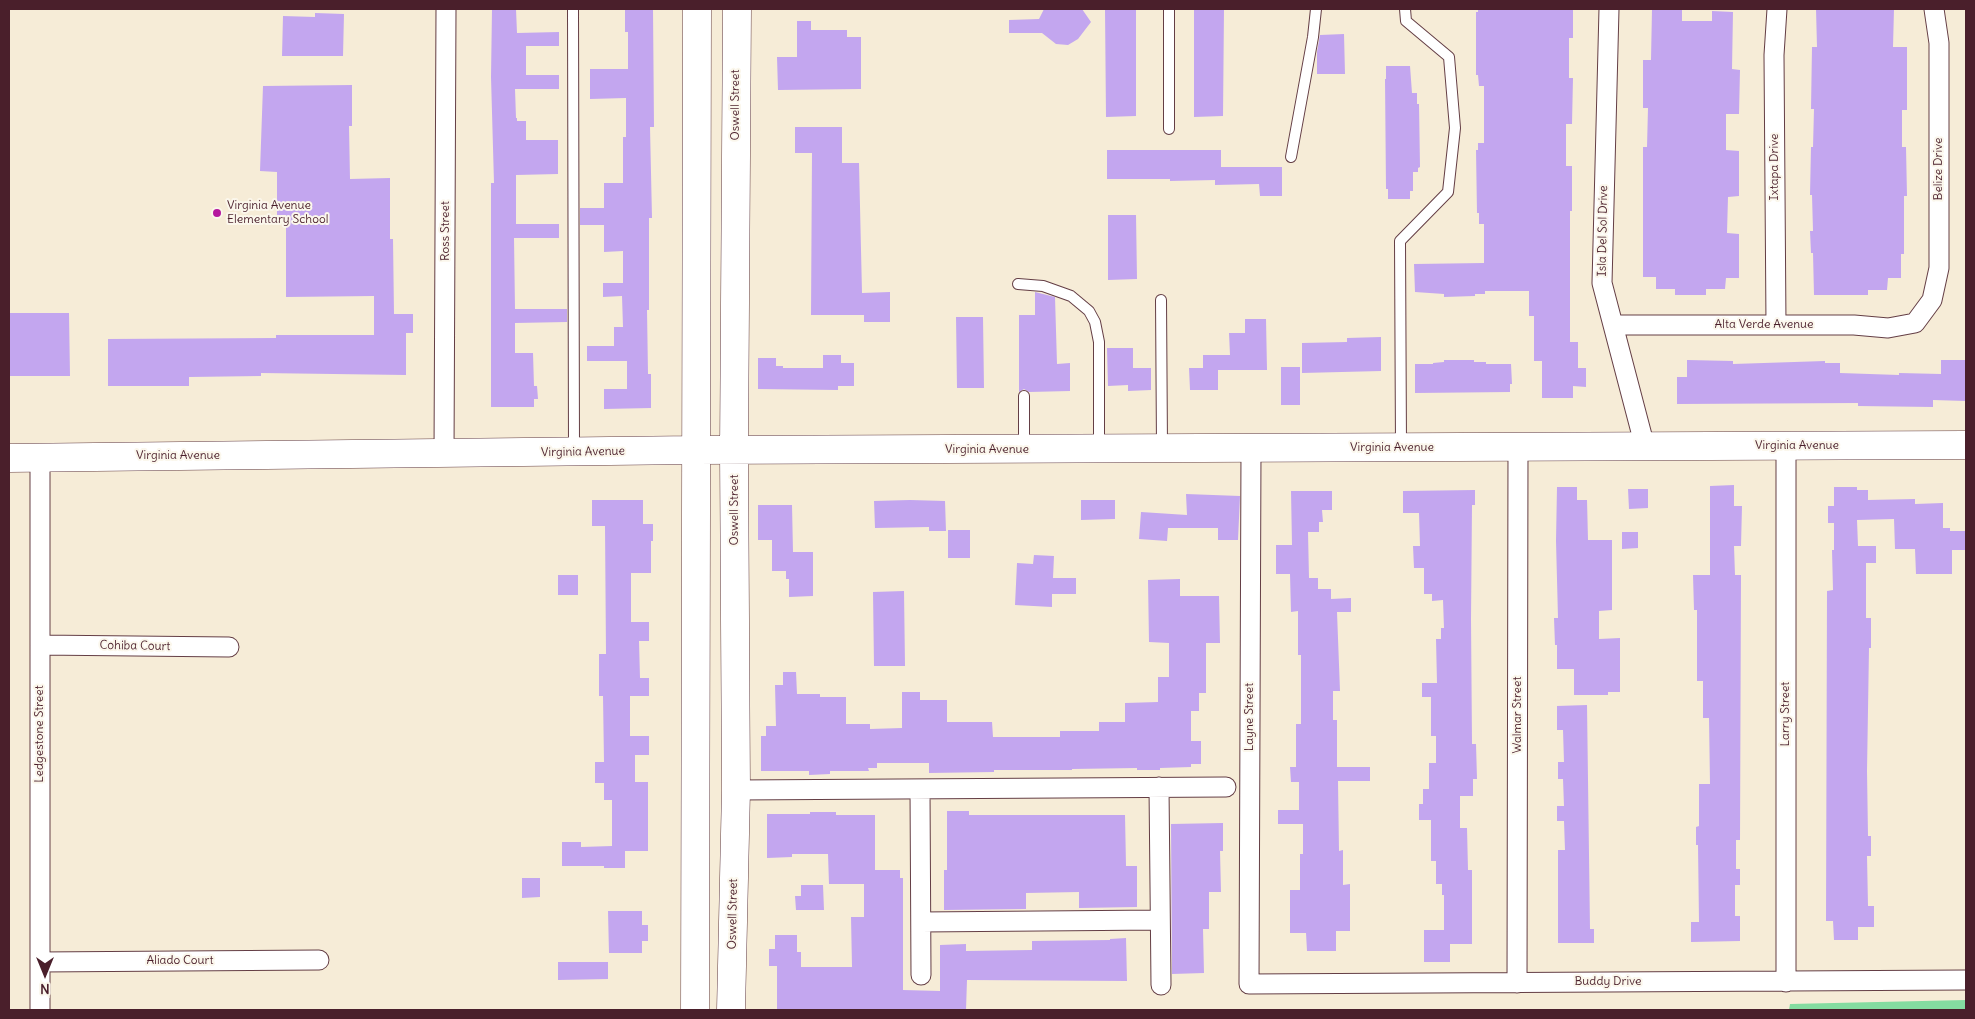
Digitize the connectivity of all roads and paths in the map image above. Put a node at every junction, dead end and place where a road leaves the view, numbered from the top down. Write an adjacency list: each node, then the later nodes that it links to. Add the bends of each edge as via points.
1 (446, 9): 31 (street, Ross Street)
2 (573, 9): 30 (lane)
3 (697, 9): 27 (main road)
4 (737, 9): 28 (main road, Oswell Street)
5 (1169, 9): 11 (lane)
6 (1316, 9): 12 (lane)
7 (1405, 9): 22 (lane, via 1406,22 1449,57 1455,128 1448,192 1400,241)
8 (1609, 9): 16 (street, Isla Del Sol Drive, via 1602,283)
9 (1778, 9): 17 (street, Ixtapa Drive, via 1774,54)
10 (1934, 9): 15 (street, Belize Drive, via 1939,43 1939,268 1932,300)
11 (1169, 129)
12 (1291, 157)
13 (1018, 284): 24 (lane, via 1043,286 1071,296 1095,322 1099,342)
14 (1161, 300): 25 (lane)
15 (1915, 323): 17 (street, Alta Verde Avenue, via 1888,328)
16 (1613, 325): 17 (street, Alta Verde Avenue); 21 (street, Isla Del Sol Drive)
17 (1776, 325)
18 (1024, 396): 29 (lane)
19 (1966, 445): 20 (main road, Virginia Avenue)
20 (1786, 446): 21 (main road, Virginia Avenue); 47 (street, Larry Street)
21 (1645, 447): 23 (main road, Virginia Avenue)
22 (1400, 448): 23 (main road, Virginia Avenue); 26 (main road, Virginia Avenue)
23 (1518, 448): 48 (street, Walmar Street)
24 (1099, 449): 25 (main road, Virginia Avenue); 29 (main road, Virginia Avenue)
25 (1162, 449): 26 (main road, Virginia Avenue)
26 (1250, 449): 49 (street, Layne Street)
27 (695, 450): 28 (main road, Virginia Avenue); 30 (main road, Virginia Avenue); 40 (main road)
28 (734, 450): 29 (main road, Virginia Avenue); 39 (main road, Oswell Street)
29 (1024, 450)
30 (574, 452): 31 (main road, Virginia Avenue)
31 (444, 454): 32 (main road, Virginia Avenue)
32 (40, 457): 33 (main road, Virginia Avenue); 34 (street, Ledgestone Street)
33 (9, 458)
34 (40, 645): 35 (street, Cohiba Court); 44 (street, Ledgestone Street)
35 (229, 647)
36 (1159, 787): 37 (street); 38 (street); 41 (street)
37 (1226, 787)
38 (920, 789): 39 (street); 42 (street)
39 (736, 790): 54 (main road, Oswell Street)
40 (695, 880): 52 (main road); 53 (main road)
41 (1160, 920): 42 (street); 50 (street)
42 (921, 922): 45 (street)
43 (319, 960): 44 (street, Aliado Court)
44 (40, 962): 51 (street, Ledgestone Street)
45 (921, 975)
46 (1966, 980): 47 (street, Buddy Drive)
47 (1786, 982): 48 (street, Buddy Drive)
48 (1517, 983): 49 (street, Buddy Drive)
49 (1249, 984)
50 (1161, 985)
51 (40, 1010)
52 (695, 1010)
53 (715, 1010)
54 (730, 1010)

